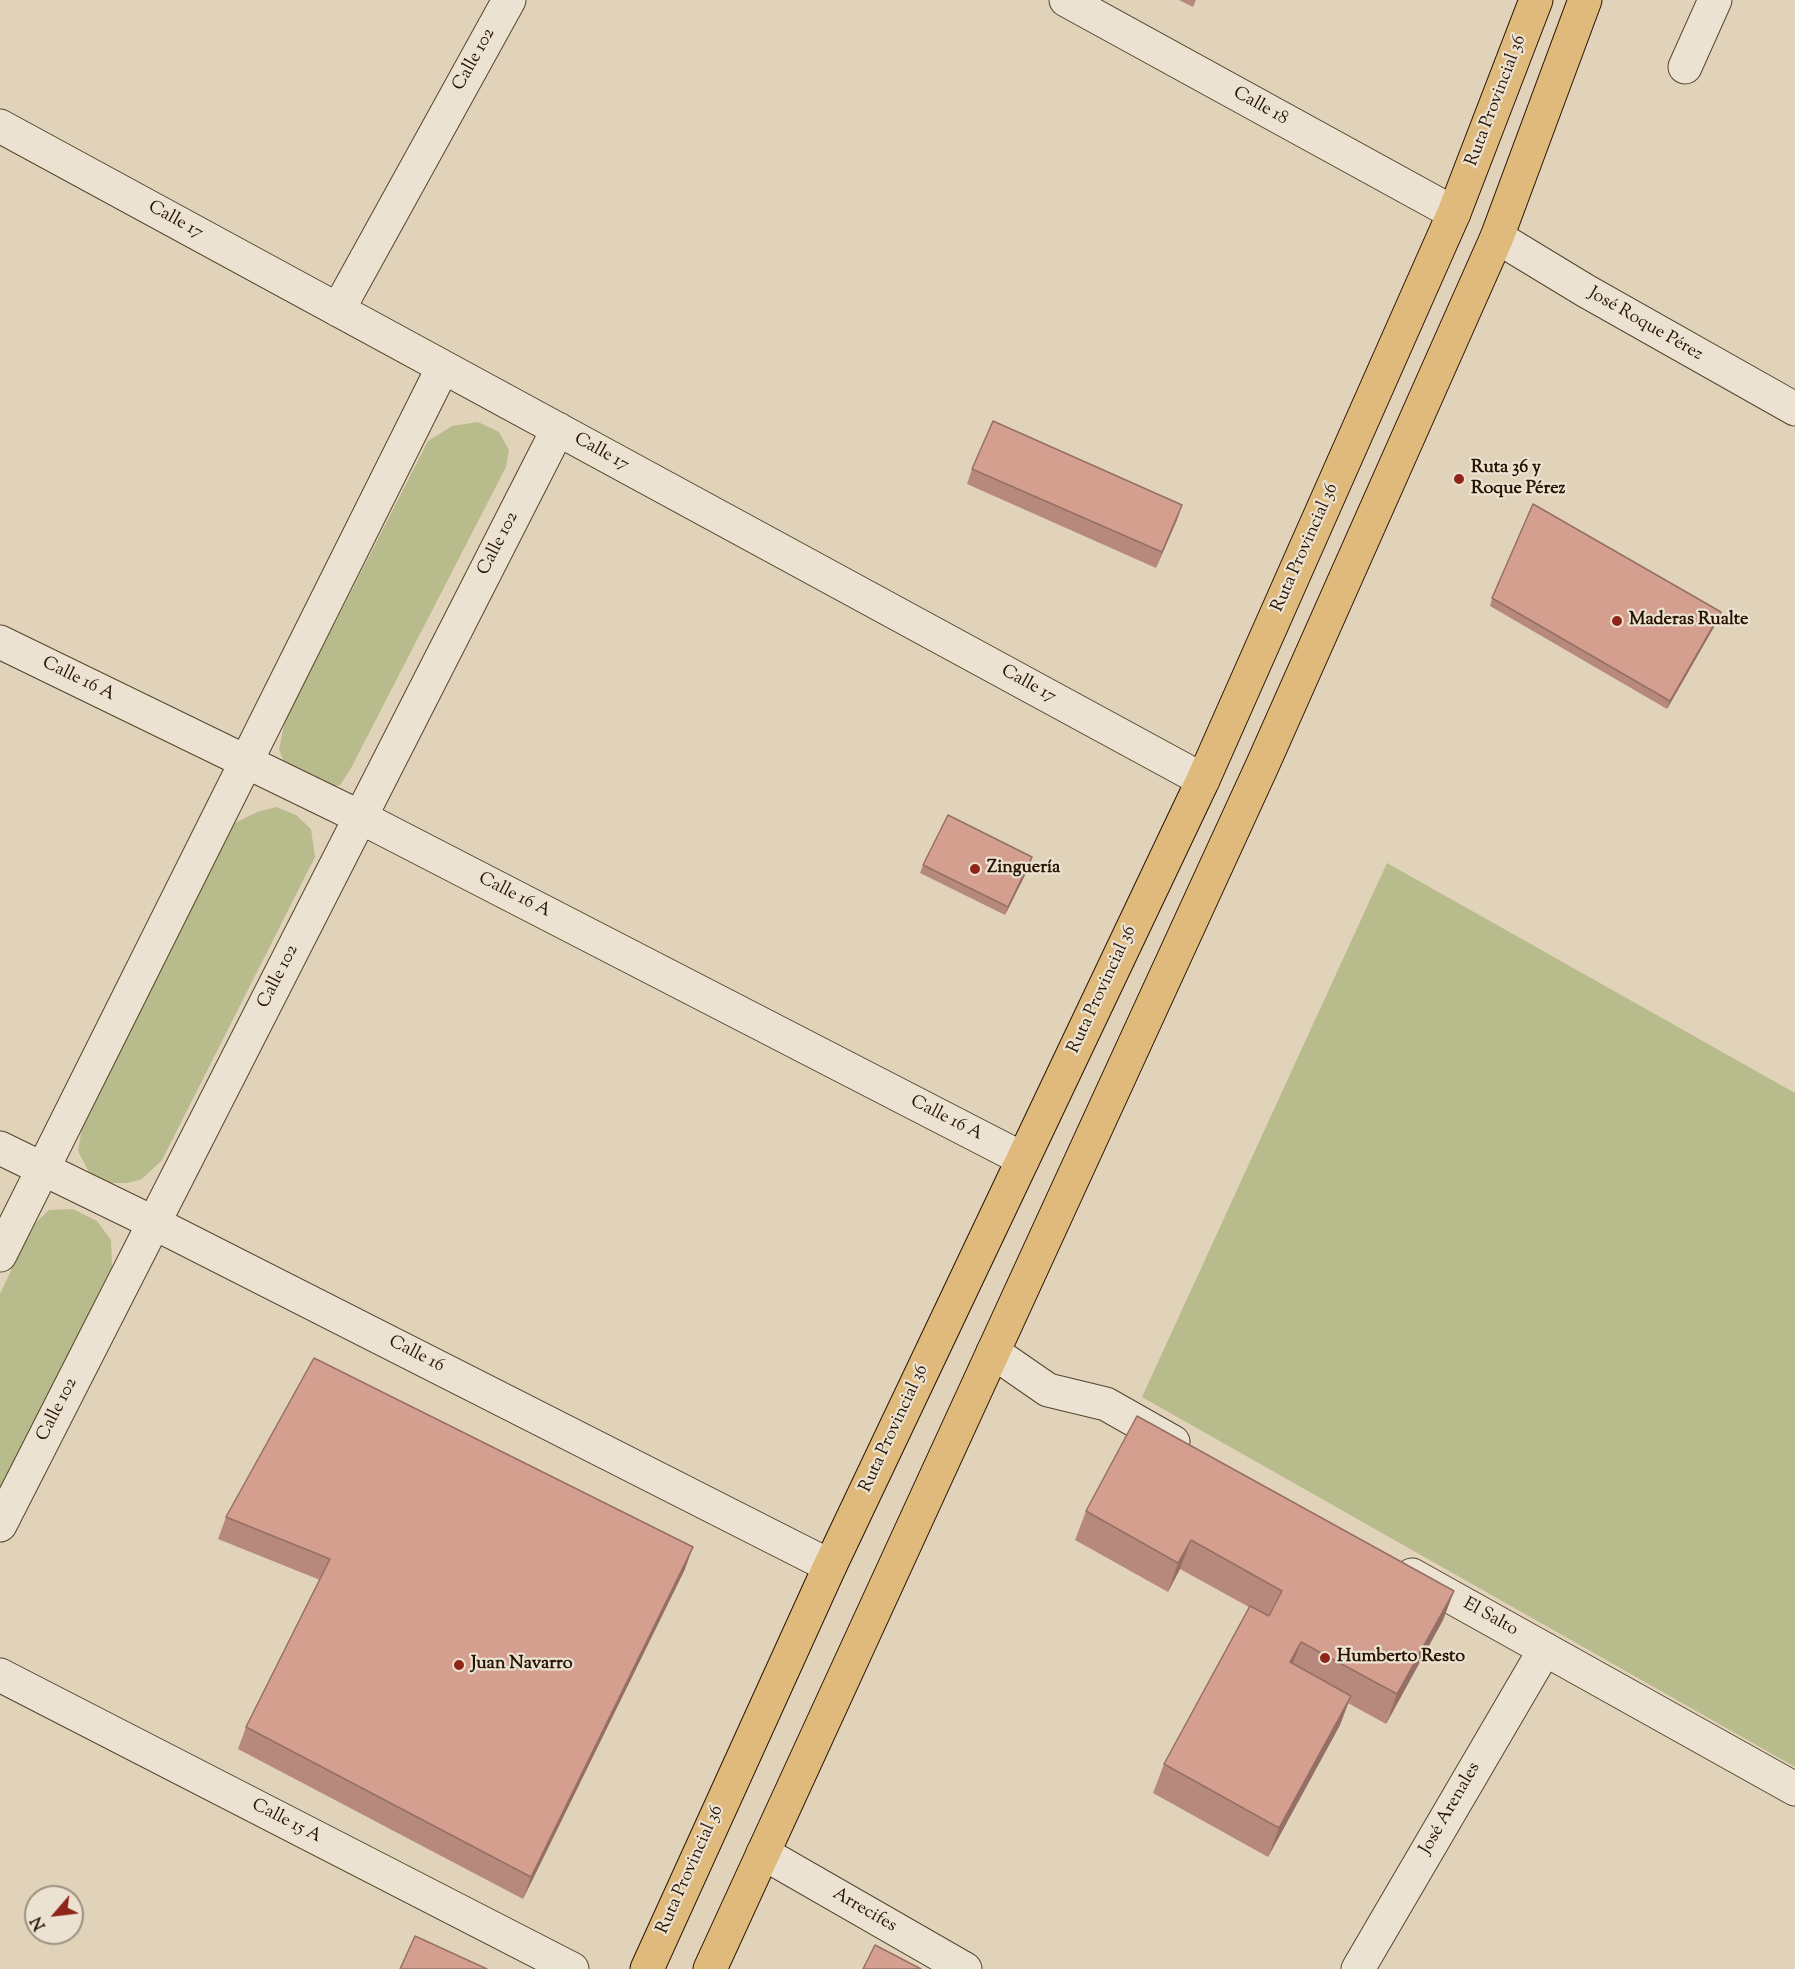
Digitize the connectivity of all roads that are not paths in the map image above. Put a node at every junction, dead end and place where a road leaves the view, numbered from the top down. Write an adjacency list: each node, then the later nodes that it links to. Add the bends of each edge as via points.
1 (509, 0): 10 (street, Calle 102)
2 (1066, 0): 8 (street, Calle 18)
3 (1536, 0): 8 (main road, Ruta Provincial 36)
4 (1585, 0): 9 (main road)
5 (1715, 0): 6 (street)
6 (1685, 68)
7 (0, 126): 10 (street, Calle 17)
8 (1454, 213): 16 (main road, Ruta Provincial 36)
9 (1497, 237): 12 (street, José Roque Pérez); 23 (main road, via 1263,764)
10 (338, 310): 11 (street, Calle 17)
11 (444, 367): 13 (street, Calle 17); 15 (street)
12 (1795, 409)
13 (558, 429): 16 (street, Calle 17); 17 (street, Calle 102)
14 (0, 642): 15 (street, Calle 16 A)
15 (246, 761): 17 (street, Calle 16 A); 20 (street)
16 (1203, 780): 19 (main road, Ruta Provincial 36)
17 (360, 816): 19 (street, Calle 16 A); 21 (street, Calle 102)
18 (0, 1148): 20 (street, Calle 16)
19 (1023, 1159): 27 (main road, Ruta Provincial 36)
20 (43, 1169): 21 (street, Calle 16); 22 (street)
21 (154, 1222): 25 (street, Calle 102); 27 (street, Calle 16)
22 (0, 1255)
23 (993, 1353): 24 (street, via 1048,1390 1106,1404); 31 (main road)
24 (1200, 1457)
25 (0, 1525)
26 (1388, 1562): 28 (street, El Salto)
27 (830, 1566): 33 (main road, Ruta Provincial 36)
28 (1545, 1649): 30 (street, El Salto); 36 (street, José Arenales)
29 (0, 1675): 32 (street, Calle 15 A)
30 (1795, 1789)
31 (763, 1853): 34 (main road); 35 (street, Arrecifes)
32 (572, 1969)
33 (646, 1969)
34 (710, 1969)
35 (965, 1969)
36 (1358, 1969)

